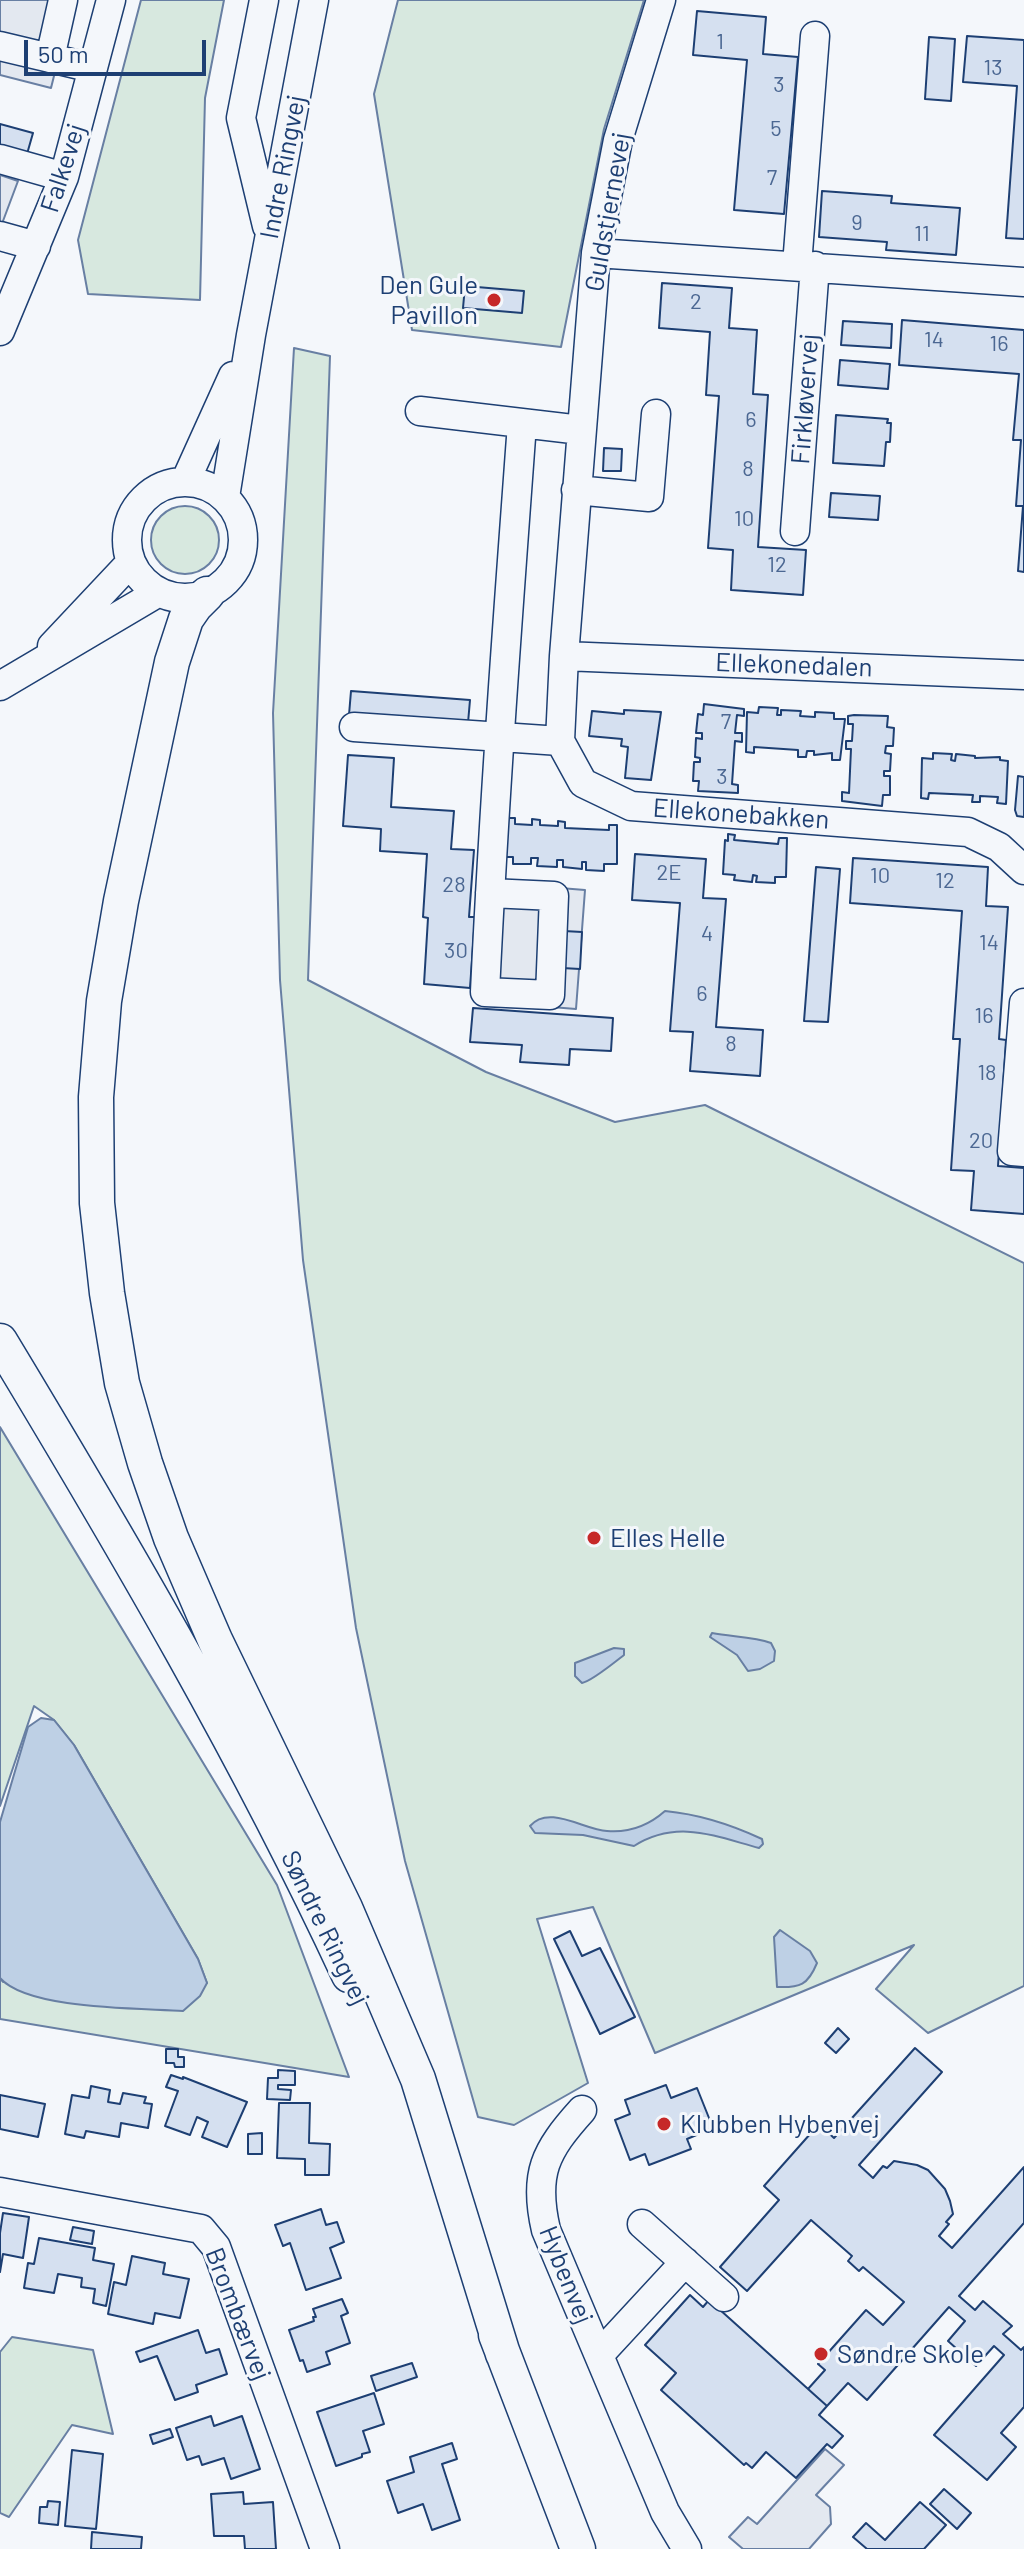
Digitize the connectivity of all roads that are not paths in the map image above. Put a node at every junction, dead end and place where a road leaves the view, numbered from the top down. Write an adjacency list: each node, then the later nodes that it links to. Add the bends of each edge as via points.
1 (63, 0): 8 (street)
2 (111, 0): 9 (street, Falkevej)
3 (264, 0): 13 (street, via 241,118)
4 (314, 0): 13 (street, Indre Ringvej)
5 (661, 0): 15 (street, Guldstjernevej, via 618,140)
6 (815, 36): 16 (street, Firkløvervej)
7 (0, 46): 8 (street)
8 (50, 58): 9 (street)
9 (92, 68): 11 (street, Falkevej)
10 (0, 159): 11 (street)
11 (64, 177): 14 (street, Falkevej)
12 (0, 236): 14 (street)
13 (270, 236): 19 (street, Indre Ringvej)
14 (36, 246): 18 (street, Falkevej)
15 (596, 253): 16 (street); 23 (street, Guldstjernevej)
16 (806, 266): 17 (street); 27 (street, Firkløvervej)
17 (1024, 282)
18 (0, 331)
19 (251, 335): 24 (street, Indre Ringvej); 26 (street, Indre Ringvej)
20 (420, 411): 22 (street)
21 (656, 414): 25 (street, via 649,497)
22 (522, 424): 23 (street); 36 (street)
23 (581, 430): 25 (street, Guldstjernevej)
24 (185, 482): 26 (street); 28 (street, via 157,489 137,508 127,534)
25 (576, 490): 31 (street, Guldstjernevej)
26 (225, 497): 30 (street, via 242,526 243,550 233,573)
27 (795, 531)
28 (131, 562): 29 (street, via 142,580); 32 (street)
29 (159, 592): 30 (street, via 191,598); 32 (street)
30 (207, 594): 50 (main road, via 186,619 172,662 104,1001 96,1097 97,1188 122,1383 171,1538 345,1908 418,2079)
31 (564, 656): 33 (street, Ellekonedalen); 37 (street)
32 (35, 664): 34 (street)
33 (1024, 675)
34 (0, 686)
35 (354, 727): 36 (street)
36 (500, 735): 37 (street); 39 (street)
37 (560, 741): 38 (street, Ellekonebakken, via 583,783 631,806 968,832 999,847)
38 (1024, 870)
39 (490, 893)
40 (1024, 1003): 41 (street, via 1012,1151)
41 (1024, 1152)
42 (0, 1341): 44 (main road, Søndre Ringvej, via 127,1552)
43 (0, 1386): 44 (main road)
44 (267, 1809): 50 (main road, Søndre Ringvej, via 378,2037)
45 (582, 2110): 51 (street, Hybenvej, via 555,2139 543,2171 540,2204)
46 (0, 2192): 52 (street, Brombærvej, via 201,2229 216,2247)
47 (642, 2224): 48 (street)
48 (685, 2262): 49 (street); 51 (street, Hybenvej)
49 (724, 2297)
50 (503, 2354): 53 (main road, Søndre Ringvej)
51 (599, 2355): 54 (street, Hybenvej, via 665,2512)
52 (325, 2549)
53 (578, 2549)
54 (687, 2549)

